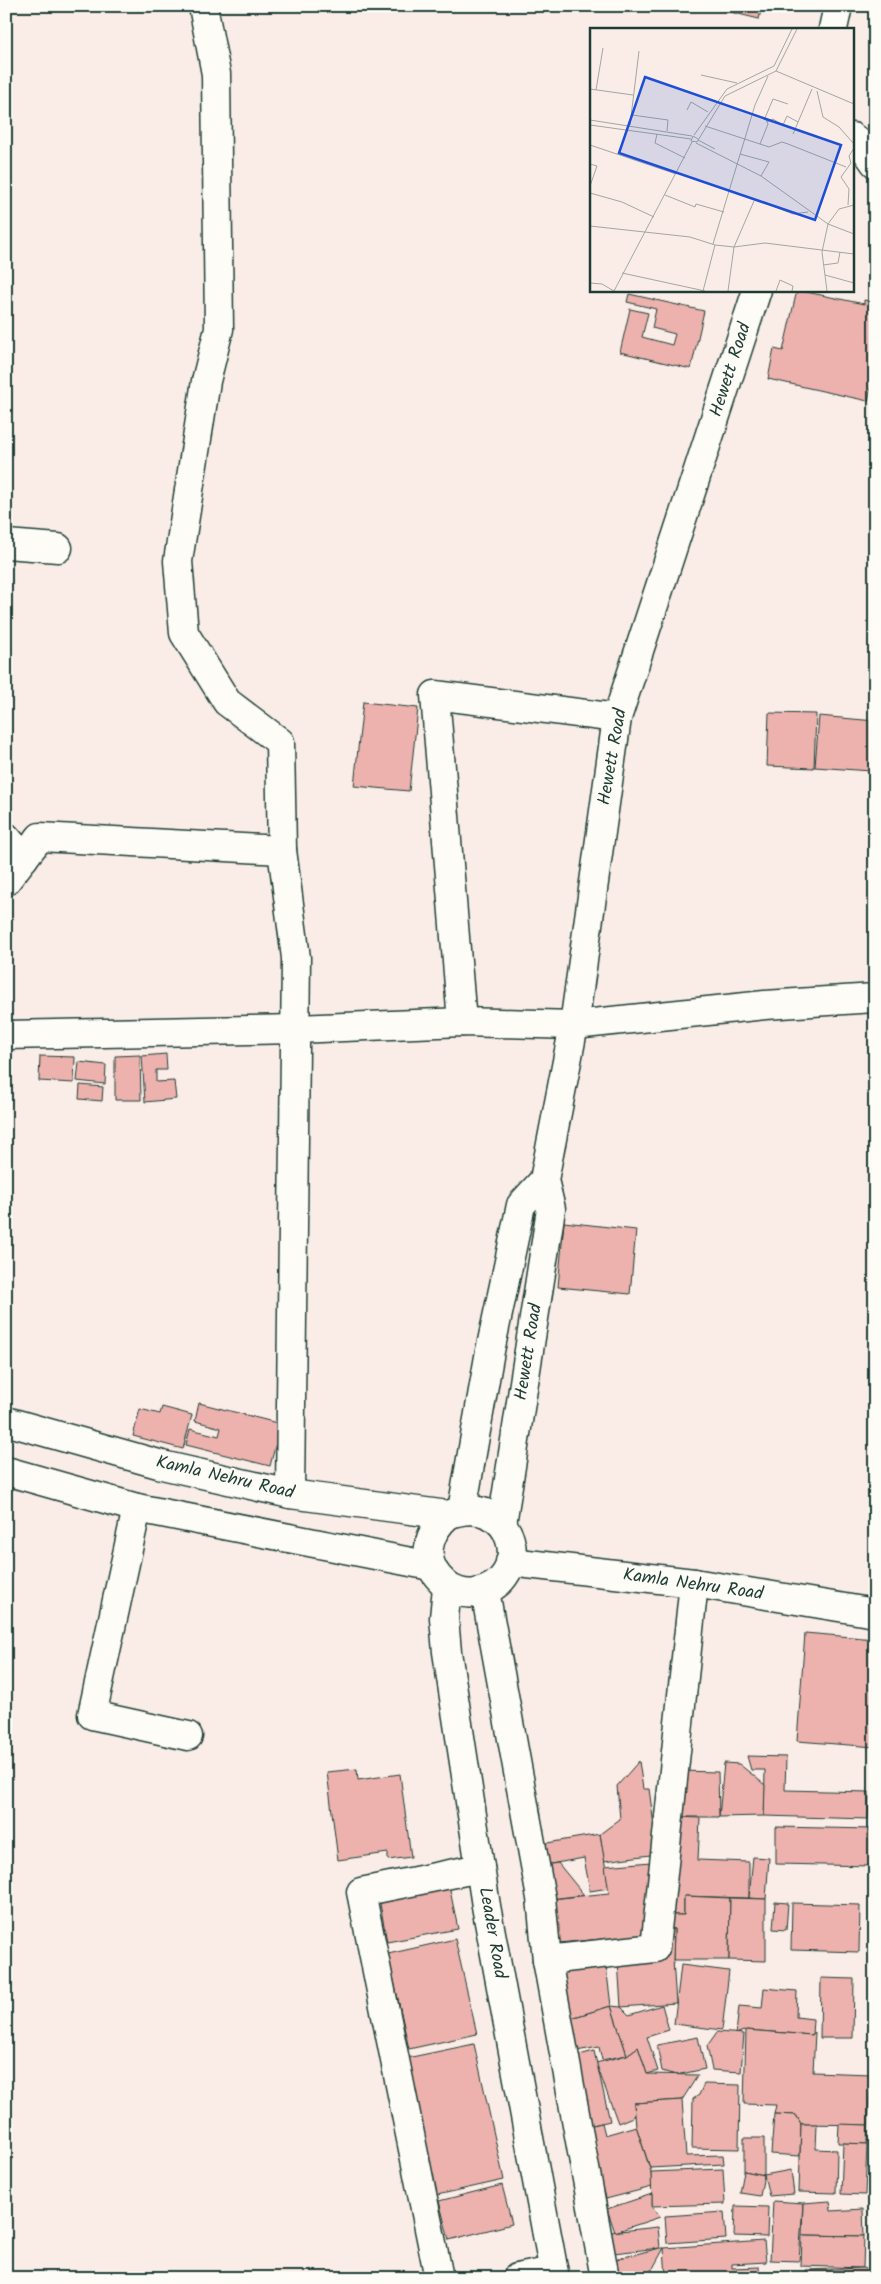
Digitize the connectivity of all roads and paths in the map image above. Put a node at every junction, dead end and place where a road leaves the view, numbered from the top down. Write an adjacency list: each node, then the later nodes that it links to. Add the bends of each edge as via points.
1 (203, 6): 11 (street, via 216,74 219,329 206,381 178,561 184,633 227,702 280,742)
2 (838, 6): 3 (street)
3 (833, 28)
4 (854, 139): 5 (street)
5 (875, 163)
6 (757, 291): 9 (street, Hewett Road)
7 (6, 544): 8 (street)
8 (58, 548)
9 (617, 718): 15 (street, via 435,695); 16 (street, Hewett Road)
10 (6, 837): 12 (street)
11 (282, 850): 12 (street, via 40,837); 17 (street, via 296,958)
12 (24, 858): 13 (street)
13 (6, 881)
14 (875, 998): 16 (street, via 765,1005)
15 (462, 1022): 16 (street); 17 (street)
16 (574, 1025): 19 (street, Hewett Road)
17 (297, 1029): 18 (street); 22 (street)
18 (6, 1036)
19 (544, 1180): 24 (street, Hewett Road, via 521,1205); 25 (street, Hewett Road, via 551,1209)
20 (6, 1421): 22 (street, Kamla Nehru Road, via 162,1465)
21 (6, 1470): 23 (street)
22 (290, 1494): 24 (street, Kamla Nehru Road)
23 (137, 1508): 27 (street); 31 (street, via 92,1715)
24 (455, 1512): 25 (street, via 476,1510 490,1514); 27 (street, via 437,1524 430,1538 428,1552)
25 (502, 1524): 26 (street, via 512,1550)
26 (510, 1562): 28 (street, Kamla Nehru Road); 29 (street, via 506,1574)
27 (439, 1576): 29 (street, via 459,1592); 32 (street, Leader Road, via 447,1652)
28 (694, 1582): 30 (street, Kamla Nehru Road); 33 (street, via 655,1948)
29 (485, 1591): 33 (street, via 541,1898)
30 (875, 1612)
31 (188, 1736)
32 (480, 1868): 34 (street, Leader Road); 35 (street, via 361,1892)
33 (547, 1960): 37 (street)
34 (554, 2274): 36 (street)
35 (439, 2278)
36 (517, 2278)
37 (605, 2278)

